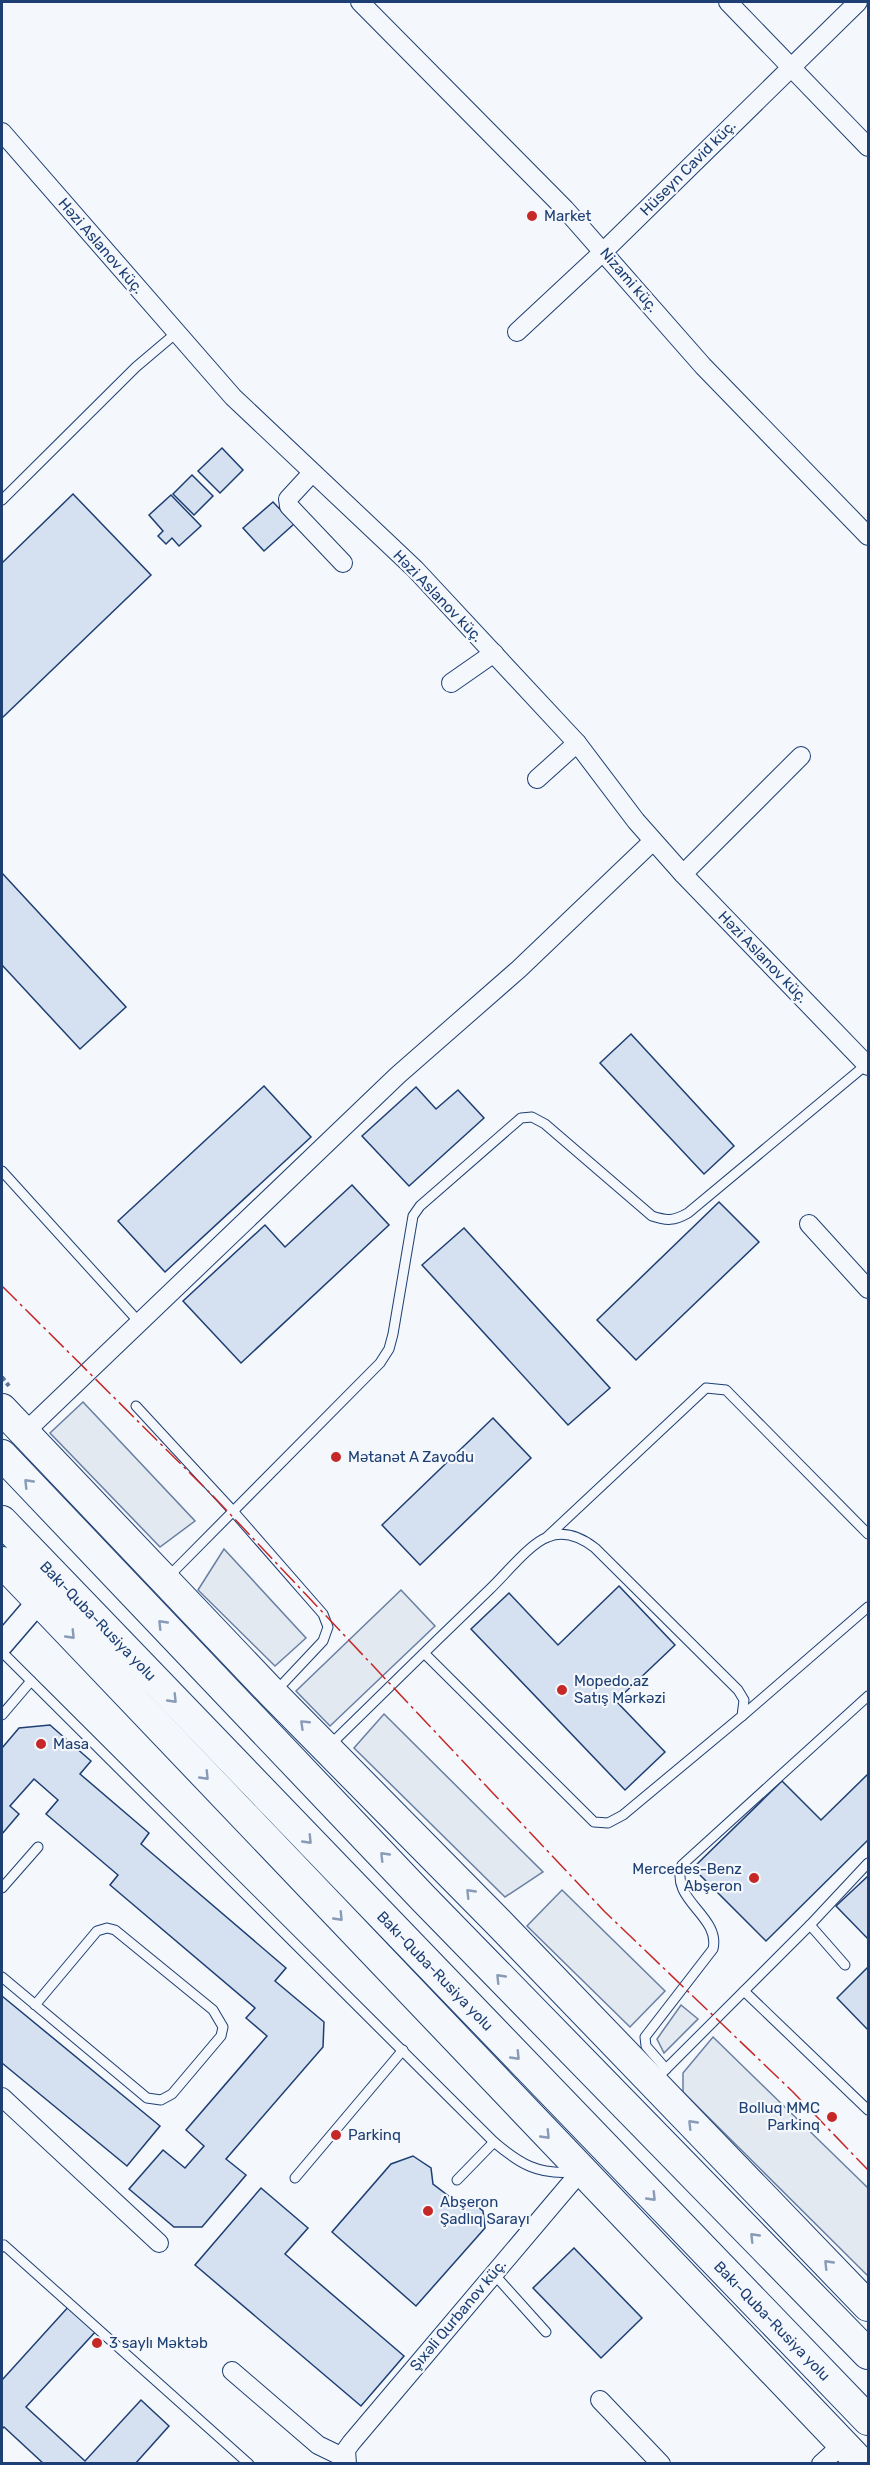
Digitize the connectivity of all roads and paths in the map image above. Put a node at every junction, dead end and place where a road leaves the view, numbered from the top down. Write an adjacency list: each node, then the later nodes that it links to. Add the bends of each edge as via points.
1 (360, 2): 7 (street, Nizami küç.)
2 (728, 2): 4 (street)
3 (858, 2): 4 (street, Hüseyn Cavid küç.)
4 (791, 66): 6 (street); 7 (street, Hüseyn Cavid küç.)
5 (2, 132): 9 (street, Həzi Aslanov küç.)
6 (868, 147)
7 (604, 251): 8 (street, Hüseyn Cavid küç.); 12 (street, Nizami küç., via 703,366)
8 (517, 332)
9 (175, 334): 10 (street, Həzi Aslanov küç.); 11 (lane, via 136,367)
10 (312, 473): 13 (street, via 288,499 289,506); 14 (street, Həzi Aslanov küç., via 415,569)
11 (2, 500)
12 (868, 536)
13 (343, 563)
14 (494, 653): 15 (street); 16 (street, Həzi Aslanov küç.)
15 (451, 684)
16 (577, 743): 18 (street); 19 (street, Həzi Aslanov küç.)
17 (801, 756): 20 (street)
18 (537, 779)
19 (653, 841): 20 (street, Həzi Aslanov küç.); 25 (street, via 519,969 398,1075)
20 (683, 874): 21 (street, Həzi Aslanov küç.)
21 (868, 1064): 30 (lane, via 676,1220 652,1216 544,1124 532,1117 521,1118 413,1216 389,1349 380,1363)
22 (2, 1170): 25 (lane)
23 (809, 1224): 24 (street)
24 (868, 1289)
25 (139, 1322): 28 (street)
26 (136, 1406): 30 (lane)
27 (2, 1409): 28 (highway)
28 (24, 1433): 35 (highway)
29 (2, 1455): 58 (highway, one-way to 29)
30 (233, 1511): 35 (lane); 42 (lane, via 323,1614 328,1627 323,1641)
31 (2, 1521): 73 (highway, Bakı-Quba-Rusiya yolu, one-way to 73)
32 (868, 1534): 33 (lane, via 726,1390 706,1388)
33 (547, 1537): 40 (lane); 45 (lane, via 563,1534 582,1538 595,1548 738,1690 744,1700)
34 (2, 1562): 36 (highway)
35 (164, 1581): 42 (highway)
36 (39, 1601): 38 (street); 62 (highway, one-way to 62)
37 (868, 1607): 45 (lane)
38 (7, 1633)
39 (2, 1652): 41 (lane)
40 (424, 1653): 45 (lane, via 594,1822 608,1823 623,1815); 46 (lane)
41 (31, 1681): 44 (lane); 56 (lane)
42 (273, 1694): 46 (highway, one-way to 42)
43 (868, 1696): 57 (lane, via 682,1864 678,1876 681,1887 711,1929 715,1941 645,2037)
44 (2, 1716)
45 (742, 1716)
46 (328, 1747): 50 (highway, one-way to 46)
47 (38, 1847): 49 (lane)
48 (868, 1863): 51 (lane)
49 (2, 1888)
50 (498, 1922): 57 (highway); 58 (highway)
51 (810, 1925): 52 (lane); 54 (lane)
52 (845, 1965)
53 (2, 1977): 55 (lane)
54 (744, 1991): 57 (lane); 60 (lane)
55 (35, 2005): 55 (lane, via 147,2098 161,2100 172,2094 221,2036 223,2027 213,2010 115,1930 107,1928 97,1931)
56 (403, 2050): 61 (lane); 63 (lane)
57 (659, 2076): 68 (highway, one-way to 57)
58 (604, 2084): 70 (highway, one-way to 58)
59 (2, 2097): 65 (street)
60 (868, 2110)
61 (494, 2142): 62 (lane, via 534,2170 552,2174); 64 (lane)
62 (581, 2171): 67 (street, Şıxəli Qurbanov küç.); 74 (highway)
63 (295, 2178)
64 (457, 2180)
65 (159, 2243)
66 (2, 2247): 76 (lane)
67 (494, 2273): 69 (lane); 75 (street, Şıxəli Qurbanov küç., via 351,2443)
68 (868, 2306)
69 (546, 2332)
70 (868, 2354)
71 (232, 2371): 75 (street)
72 (600, 2400): 77 (street)
73 (868, 2420)
74 (852, 2454): 78 (street)
75 (343, 2462)
76 (249, 2463)
77 (661, 2463)
78 (821, 2463)

